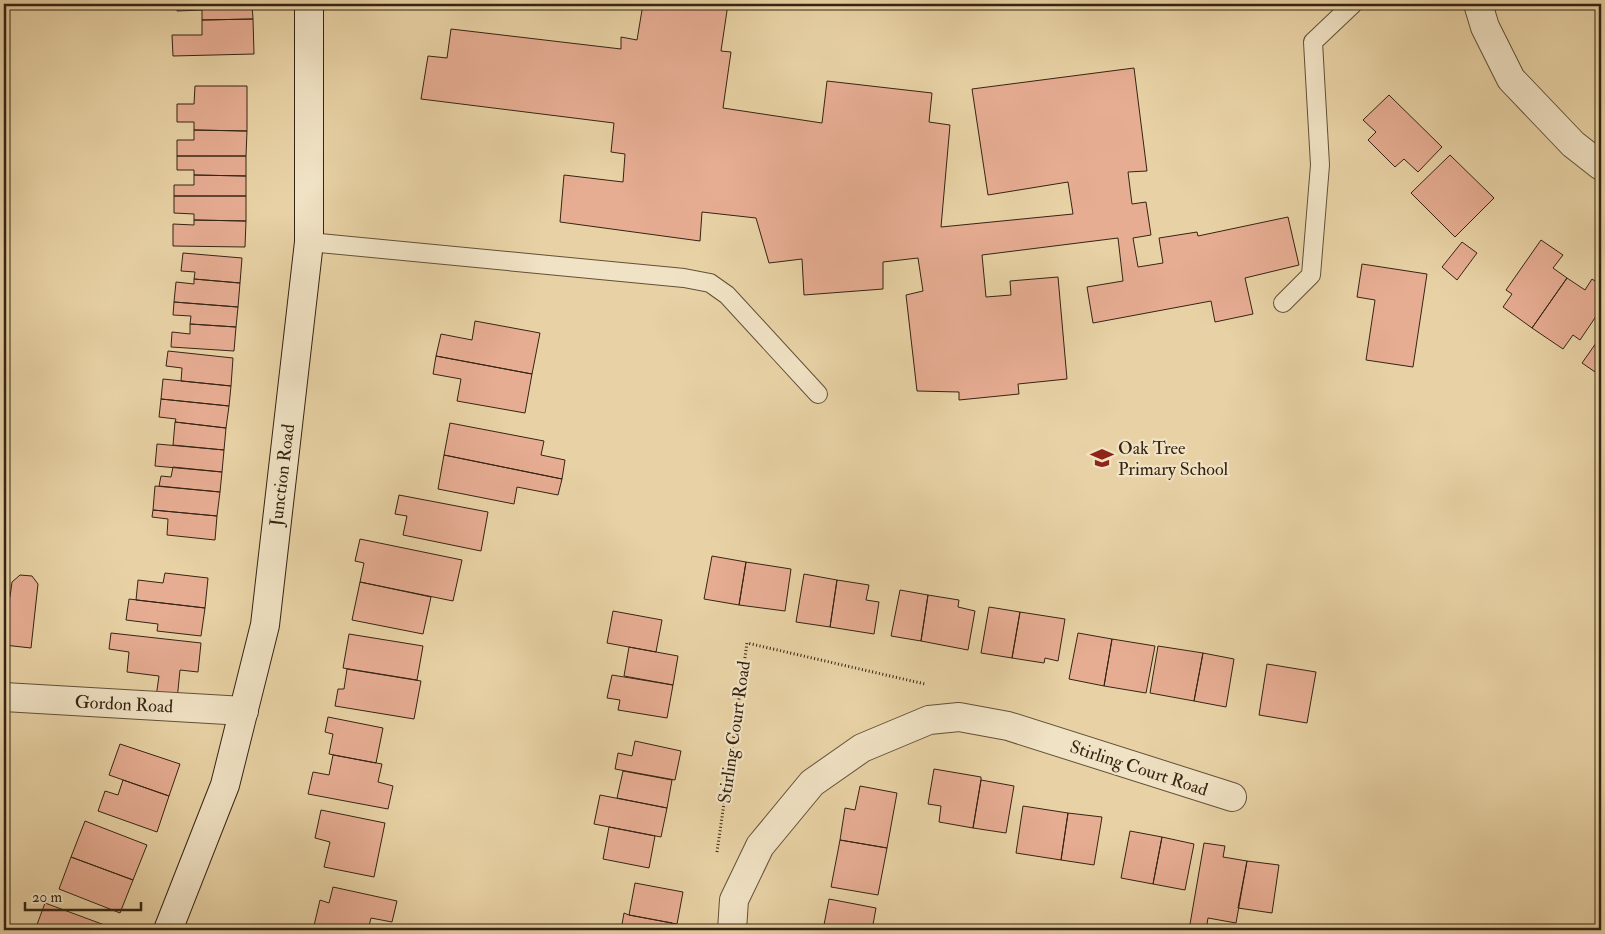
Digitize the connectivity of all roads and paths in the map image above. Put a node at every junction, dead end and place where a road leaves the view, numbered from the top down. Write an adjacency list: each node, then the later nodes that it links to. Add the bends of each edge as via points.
1 (309, 4): 5 (street, Junction Road)
2 (1353, 4): 6 (lane, via 1313,42 1320,165 1311,275)
3 (1478, 4): 4 (street, via 1485,27 1511,79 1573,144)
4 (1601, 166)
5 (309, 242): 7 (lane, via 710,283 727,295); 10 (street, Junction Road, via 265,625)
6 (1283, 303)
7 (818, 394)
8 (925, 684): 12 (path, Stirling Court Road, via 747,643 713,878)
9 (4, 697): 10 (street, Gordon Road)
10 (244, 711): 13 (street, Junction Road, via 225,784)
11 (1232, 797): 12 (street, Stirling Court Road, via 1008,726 959,717 929,720 862,748 812,784 760,846)
12 (734, 900): 14 (street, Stirling Court Road)
13 (168, 930)
14 (732, 930)

